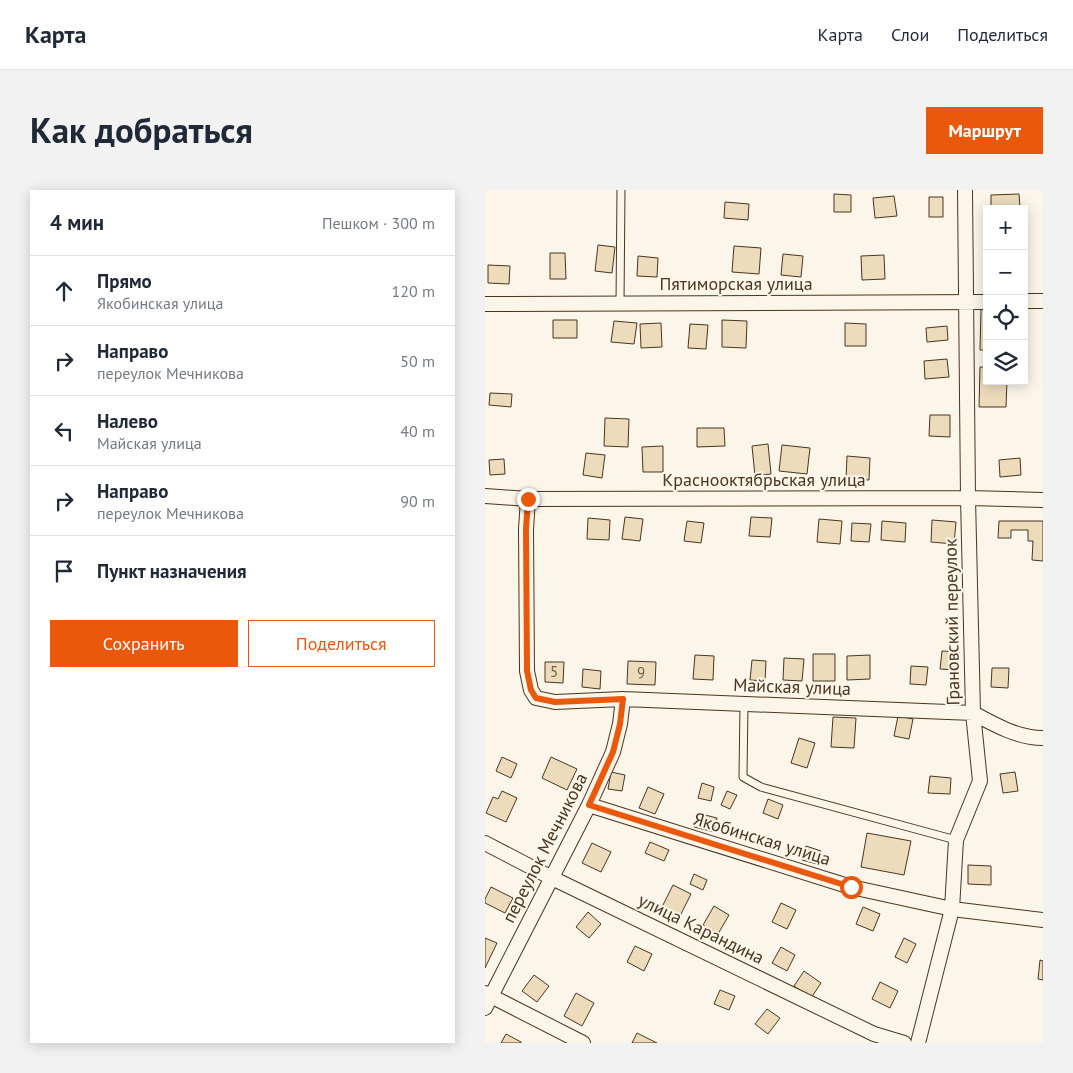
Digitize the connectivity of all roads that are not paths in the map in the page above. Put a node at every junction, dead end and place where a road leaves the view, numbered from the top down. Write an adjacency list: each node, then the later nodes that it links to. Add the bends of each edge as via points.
1 (621, 190): 8 (lane)
2 (965, 190): 5 (street, Грановский переулок)
3 (1028, 301): 4 (street)
4 (1043, 301)
5 (965, 302): 6 (street, Пятиморская улица); 8 (street, Пятиморская улица); 10 (street, Грановский переулок)
6 (983, 302)
7 (485, 304): 8 (street, Пятиморская улица)
8 (620, 304)
9 (485, 496): 11 (street, Краснооктябрьская улица)
10 (968, 498): 11 (street, Краснооктябрьская улица); 12 (street, Краснооктябрьская улица); 15 (street, Грановский переулок)
11 (528, 499): 13 (street, Майская улица, via 527,671 531,690 536,698 555,702)
12 (1043, 500)
13 (623, 699): 14 (street, Майская улица); 17 (street, переулок Мечникова, via 613,752)
14 (744, 704): 15 (street, Майская улица); 18 (lane, via 743,777 761,787)
15 (973, 713): 16 (street, Майская улица, via 1003,729); 18 (street, Грановский переулок, via 979,781)
16 (1043, 738)
17 (589, 805): 20 (street, переулок Мечникова); 21 (street, Якобинская улица, via 851,887)
18 (955, 840): 21 (street, Грановский переулок)
19 (485, 844): 20 (street, улица Карандина)
20 (552, 878): 23 (street, переулок Мечникова); 26 (street, улица Карандина, via 874,1034)
21 (952, 909): 22 (street, Якобинская улица); 27 (street, Грановский переулок)
22 (1043, 920)
23 (488, 994): 24 (street, переулок Мечникова); 25 (street)
24 (485, 1008)
25 (583, 1043)
26 (904, 1043)
27 (919, 1043)

